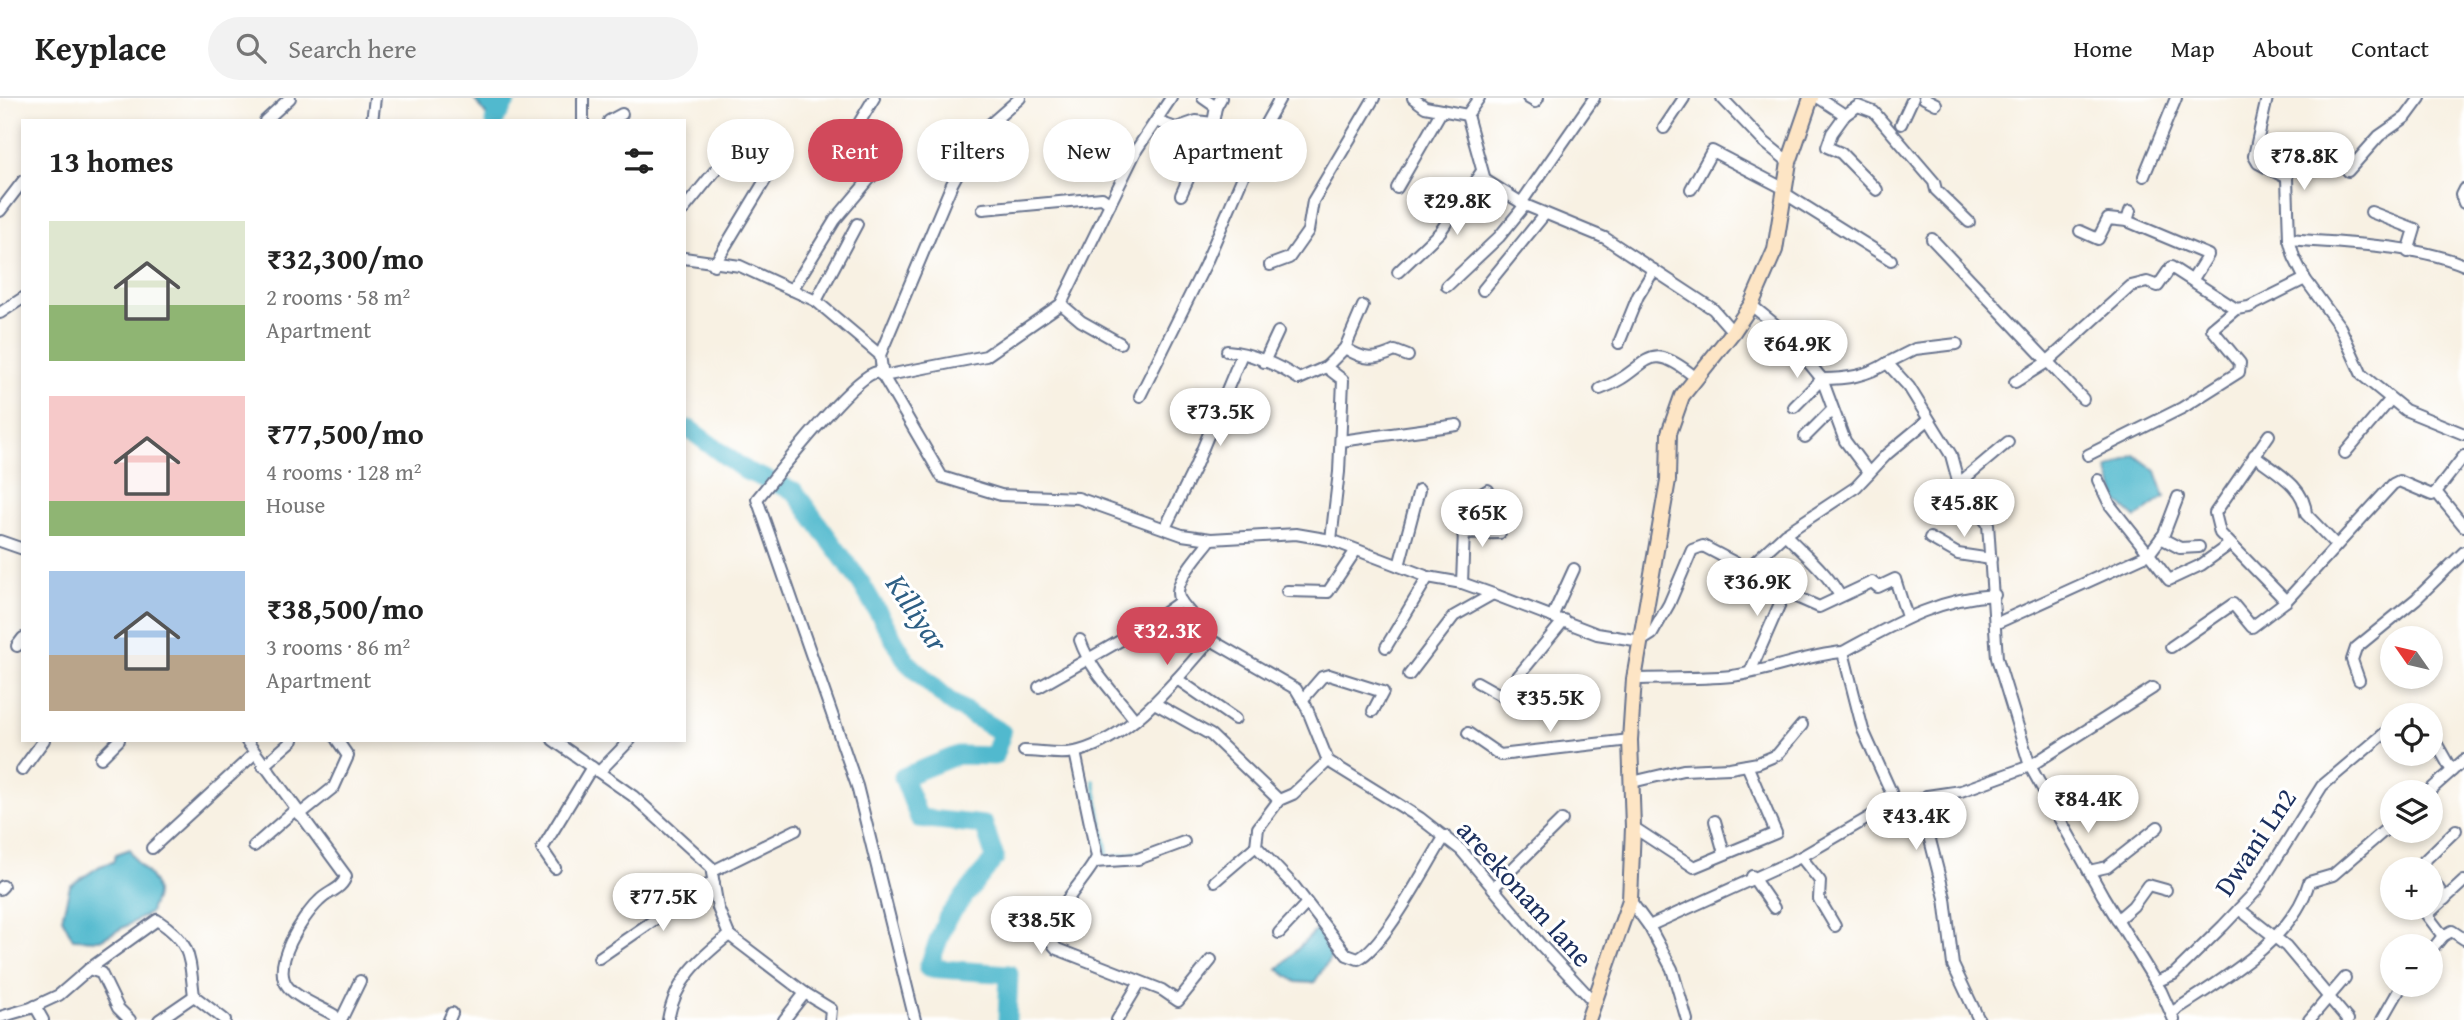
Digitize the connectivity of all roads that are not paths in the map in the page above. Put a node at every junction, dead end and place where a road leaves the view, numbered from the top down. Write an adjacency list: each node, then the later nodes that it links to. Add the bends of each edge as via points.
1 (290, 98): 30 (street)
2 (375, 98): 31 (street)
3 (583, 98): 32 (street)
4 (874, 98): 34 (street)
5 (1020, 98): 95 (street, via 988,126 968,154)
6 (1171, 98): 35 (street)
7 (1203, 98): 24 (street)
8 (1280, 98): 106 (street)
9 (1374, 98): 71 (street, via 1313,201 1308,231 1289,258)
10 (1413, 98): 26 (street, via 1425,107)
11 (1479, 98): 28 (street)
12 (1528, 98): 13 (street, via 1535,102)
13 (1538, 98)
14 (1594, 98): 56 (street)
15 (1684, 98): 37 (street)
16 (1722, 98): 39 (street)
17 (1811, 98): 39 (main road)
18 (1819, 98): 29 (street)
19 (1913, 98): 36 (street)
20 (1924, 98): 25 (street)
21 (2176, 98): 42 (street)
22 (2267, 98): 66 (street, via 2254,156 2258,163 2287,178)
23 (2420, 98): 41 (street)
24 (1218, 103)
25 (1936, 104)
26 (1442, 110): 28 (street); 48 (street)
27 (622, 114): 33 (street)
28 (1467, 115): 40 (street)
29 (1845, 115): 51 (street, via 1827,147 1841,153); 62 (street, via 1858,106 1874,113 1936,190)
30 (267, 119)
31 (372, 119)
32 (583, 119)
33 (613, 119)
34 (861, 119)
35 (1157, 119)
36 (1901, 124)
37 (1664, 128)
38 (1149, 131): 55 (street)
39 (1789, 162): 52 (main road)
40 (1482, 171): 56 (street, via 1485,180); 74 (street, via 1440,232)
41 (2348, 171)
42 (2144, 176)
43 (707, 181): 57 (street)
44 (764, 182): 70 (street)
45 (867, 182): 78 (street, via 835,220)
46 (1187, 182): 53 (street)
47 (21, 184): 59 (street)
48 (1397, 188)
49 (1691, 189): 52 (street, via 1712,151)
50 (2464, 189): 54 (street)
51 (1877, 190)
52 (1785, 191): 69 (street); 83 (main road, via 1775,250)
53 (1181, 195)
54 (2464, 203)
55 (1110, 204): 58 (street, via 1102,198); 82 (street)
56 (1523, 204): 61 (street); 77 (street, via 1499,237)
57 (686, 207)
58 (983, 209)
59 (0, 211)
60 (2371, 212): 67 (street, via 2415,229)
61 (1544, 215): 73 (street, via 1605,238); 79 (street)
62 (1969, 222)
63 (857, 224): 81 (street)
64 (2080, 230): 75 (street, via 2098,239 2108,219 2129,216 2208,255)
65 (1932, 239): 98 (street)
66 (2289, 239): 67 (street); 76 (street)
67 (2408, 252): 72 (street)
68 (686, 258): 70 (street)
69 (1891, 260)
70 (714, 265): 78 (street, via 740,266)
71 (1270, 265)
72 (2464, 265)
73 (1654, 270): 88 (street, via 1713,309); 89 (street, via 1637,296)
74 (1398, 272)
75 (2193, 279): 85 (street); 98 (street, via 2171,267 2158,286 2147,282 2131,286)
76 (2305, 279): 85 (street); 108 (street, via 2340,327 2362,375)
77 (1447, 286)
78 (792, 290): 81 (street)
79 (1483, 290)
80 (21, 299): 86 (street)
81 (816, 301): 95 (street)
82 (1061, 304): 90 (street); 101 (street, via 986,356)
83 (1751, 305): 88 (main road); 103 (street, via 1782,330)
84 (1363, 306): 92 (street)
85 (2236, 309): 120 (street, via 2212,329 2240,363 2239,372 2182,408)
86 (0, 313)
87 (1278, 332): 97 (street)
88 (1733, 332): 102 (main road)
89 (1619, 342)
90 (1119, 343)
91 (1957, 344): 99 (street, via 1915,349)
92 (1345, 348): 96 (street, via 1361,358 1378,359 1395,351); 100 (street)
93 (1227, 351): 94 (street)
94 (1242, 354): 97 (street); 130 (street)
95 (880, 355): 101 (street)
96 (1408, 356)
97 (1264, 362): 100 (street, via 1299,379)
98 (2047, 362): 104 (street); 107 (street)
99 (1887, 363): 103 (street, via 1849,378); 111 (street, via 1909,387)
100 (1326, 368): 116 (street, via 1343,380)
101 (883, 376): 130 (street, via 942,477 1001,495 1078,498); 274 (street, via 870,373 844,395 757,499 857,786)
102 (1696, 379): 105 (street, via 1671,358 1651,357); 165 (main road, via 1682,396 1669,433 1668,480)
103 (1822, 379): 109 (street); 110 (street)
104 (2015, 382)
105 (1600, 389)
106 (1140, 396)
107 (2083, 399)
108 (2390, 400): 113 (street); 118 (street)
109 (1794, 407)
110 (1832, 410): 115 (street); 122 (street, via 1845,441)
111 (1928, 420): 122 (street); 124 (street, via 1951,454)
112 (1457, 425): 116 (street)
113 (2464, 433)
114 (2269, 435): 119 (street)
115 (1805, 437)
116 (1341, 441): 137 (street)
117 (2008, 442): 124 (street)
118 (2345, 453)
119 (2253, 455): 139 (street, via 2215,513 2220,533); 140 (street, via 2296,488 2306,503 2306,514)
120 (2088, 456)
121 (2464, 456): 127 (street)
122 (1869, 473): 133 (street)
123 (2098, 480): 145 (street, via 2110,505)
124 (1958, 484): 146 (street, via 1988,524)
125 (1419, 490): 147 (street)
126 (1488, 490): 132 (street, via 1465,504)
127 (2436, 492): 129 (street); 140 (street, via 2432,495 2399,481)
128 (2178, 497): 135 (street)
129 (2464, 526)
130 (1165, 528): 136 (street)
131 (1500, 533): 132 (street)
132 (1463, 534): 151 (street)
133 (1785, 534): 149 (street); 156 (street, via 1830,578)
134 (1930, 538): 146 (street, via 1958,554)
135 (2161, 538): 141 (street, via 2180,548); 145 (street)
136 (1211, 539): 137 (street, via 1296,534); 157 (street, via 1178,582)
137 (1331, 540): 143 (street)
138 (0, 541): 142 (street)
139 (2230, 544): 145 (street, via 2169,580); 158 (street)
140 (2336, 545): 158 (street)
141 (2199, 547)
142 (21, 549)
143 (1356, 550): 147 (street); 152 (street, via 1328,592)
144 (2464, 552): 174 (street, via 2356,648 2352,660)
145 (2149, 554): 162 (street)
146 (1991, 559): 155 (street)
147 (1399, 566): 150 (street)
148 (1574, 569): 159 (street)
149 (1747, 569): 153 (street); 165 (street, via 1703,547 1692,550 1669,604 1652,634)
150 (1428, 578): 151 (street); 166 (street)
151 (1462, 583): 154 (street)
152 (1287, 591)
153 (1785, 592): 156 (street, via 1819,607); 170 (street)
154 (1493, 594): 159 (street); 171 (street, via 1454,616)
155 (1995, 595): 160 (street, via 1965,597); 162 (street)
156 (1840, 596): 160 (street, via 1872,582 1878,587 1895,579)
157 (1181, 601): 164 (street); 169 (street)
158 (2286, 601): 167 (street, via 2252,627 2233,604)
159 (1552, 617): 161 (street)
160 (1907, 617): 168 (street)
161 (1564, 620): 165 (street, via 1597,634); 175 (street, via 1502,696)
162 (1995, 624): 203 (street, via 1997,658)
163 (1080, 639): 169 (street)
164 (1211, 640): 173 (street); 178 (street, via 1296,690)
165 (1641, 641): 172 (main road)
166 (1385, 647)
167 (2171, 647)
168 (1843, 652): 170 (street); 211 (street, via 1863,730 1891,792)
169 (1087, 660): 176 (street); 182 (street)
170 (1750, 673): 172 (street)
171 (1409, 675)
172 (1634, 678): 186 (main road)
173 (1177, 679): 179 (street); 181 (street)
174 (2359, 680)
175 (1478, 682)
176 (1039, 688)
177 (2153, 688): 203 (street)
178 (1304, 702): 180 (street, via 1322,677 1329,675 1383,692); 200 (street)
179 (1156, 704): 182 (street); 210 (street, via 1211,735)
180 (1373, 710)
181 (1235, 719)
182 (1135, 720): 195 (street)
183 (1802, 725): 201 (street, via 1777,755)
184 (1468, 733): 186 (street, via 1500,755)
185 (2380, 737): 242 (street, Dwani Ln2, via 2322,786)
186 (1630, 740): 208 (main road)
187 (43, 742): 204 (street)
188 (117, 742): 198 (street)
189 (247, 742): 196 (street)
190 (290, 742): 202 (street)
191 (338, 742): 212 (street, via 348,755 339,780)
192 (556, 742): 205 (street)
193 (628, 742): 205 (street)
194 (1024, 751): 195 (street)
195 (1075, 752): 228 (street, via 1097,853)
196 (255, 753): 202 (street); 224 (street)
197 (2443, 755): 206 (street)
198 (101, 758)
199 (2464, 760): 206 (street)
200 (1328, 761): 210 (street, via 1293,794); 220 (street, areekonam lane)
201 (1747, 765): 208 (street, via 1683,770); 225 (street, via 1776,832)
202 (263, 766): 212 (street)
203 (2030, 766): 209 (street, via 1961,791); 230 (street)
204 (22, 770)
205 (595, 770): 229 (street, via 542,849); 232 (street, via 633,796)
206 (2452, 771): 207 (street)
207 (2442, 780)
208 (1632, 782): 215 (main road)
209 (1927, 796): 211 (street, via 1908,808); 278 (street, via 1928,832 1945,898 1953,965)
210 (1279, 800): 223 (street, via 1258,828)
211 (1892, 806): 226 (street)
212 (297, 813): 222 (street); 270 (street, via 346,876 344,883 321,898 303,919 286,951 282,976 288,987)
213 (1562, 820): 235 (street)
214 (1715, 821): 225 (street)
215 (1633, 827): 225 (street, via 1694,867); 239 (main road)
216 (2158, 827): 230 (street, via 2108,867)
217 (796, 830): 232 (street)
218 (2456, 830): 227 (street)
219 (2380, 835): 248 (street, via 2333,875 2309,882 2297,914)
220 (1444, 836): 235 (street, areekonam lane); 240 (street, via 1395,917 1358,959 1347,955)
221 (1184, 842): 228 (street, via 1138,859)
222 (254, 846)
223 (1256, 846): 233 (street); 240 (street)
224 (152, 848)
225 (1724, 853)
226 (1801, 857): 231 (street); 245 (street, via 1819,881 1819,899)
227 (2428, 857)
228 (1095, 862): 256 (street, via 1054,920 1050,940 1057,949)
229 (555, 868)
230 (2089, 871): 243 (street)
231 (1752, 876): 241 (street); 244 (street)
232 (713, 877): 247 (street); 251 (street)
233 (1215, 881)
234 (2464, 881): 238 (street)
235 (1493, 888): 262 (street, areekonam lane)
236 (2166, 890): 243 (street, via 2148,885)
237 (2443, 896): 238 (street)
238 (2445, 899): 249 (street, via 2427,915)
239 (1630, 900): 244 (street); 262 (main road)
240 (1307, 903): 246 (street)
241 (1774, 908)
242 (2239, 909): 248 (street); 257 (street, Dwani Ln2, via 2174,974)
243 (2117, 920): 257 (street)
244 (1649, 926): 277 (street, via 1672,969)
245 (1835, 926)
246 (1279, 933)
247 (729, 935): 258 (street); 271 (street, via 692,966)
248 (2273, 936): 261 (street); 265 (street, via 2249,960)
249 (2444, 936): 250 (street, via 2452,931)
250 (2464, 939)
251 (598, 958)
252 (1212, 960): 256 (street, via 1178,1001)
253 (89, 969): 259 (street, via 157,920 178,934 189,951); 263 (street, via 59,995); 267 (street, via 101,973 118,1008)
254 (2345, 978): 261 (street)
255 (360, 981): 270 (street)
256 (1140, 982): 275 (street)
257 (2156, 982): 265 (street)
258 (805, 993): 272 (street); 273 (street, via 831,1009)
259 (194, 996): 268 (street); 269 (street)
260 (2395, 997): 281 (street)
261 (2328, 998): 279 (street); 280 (street)
262 (1594, 1002): 276 (main road)
263 (35, 1006): 264 (street); 266 (street)
264 (0, 1017)
265 (2173, 1017)
266 (43, 1020)
267 (130, 1020)
268 (159, 1020)
269 (225, 1020)
270 (339, 1020)
271 (668, 1020)
272 (784, 1020)
273 (830, 1020)
274 (915, 1020)
275 (1117, 1020)
276 (1588, 1020)
277 (1687, 1020)
278 (1979, 1020)
279 (2309, 1020)
280 (2348, 1020)
281 (2382, 1020)

